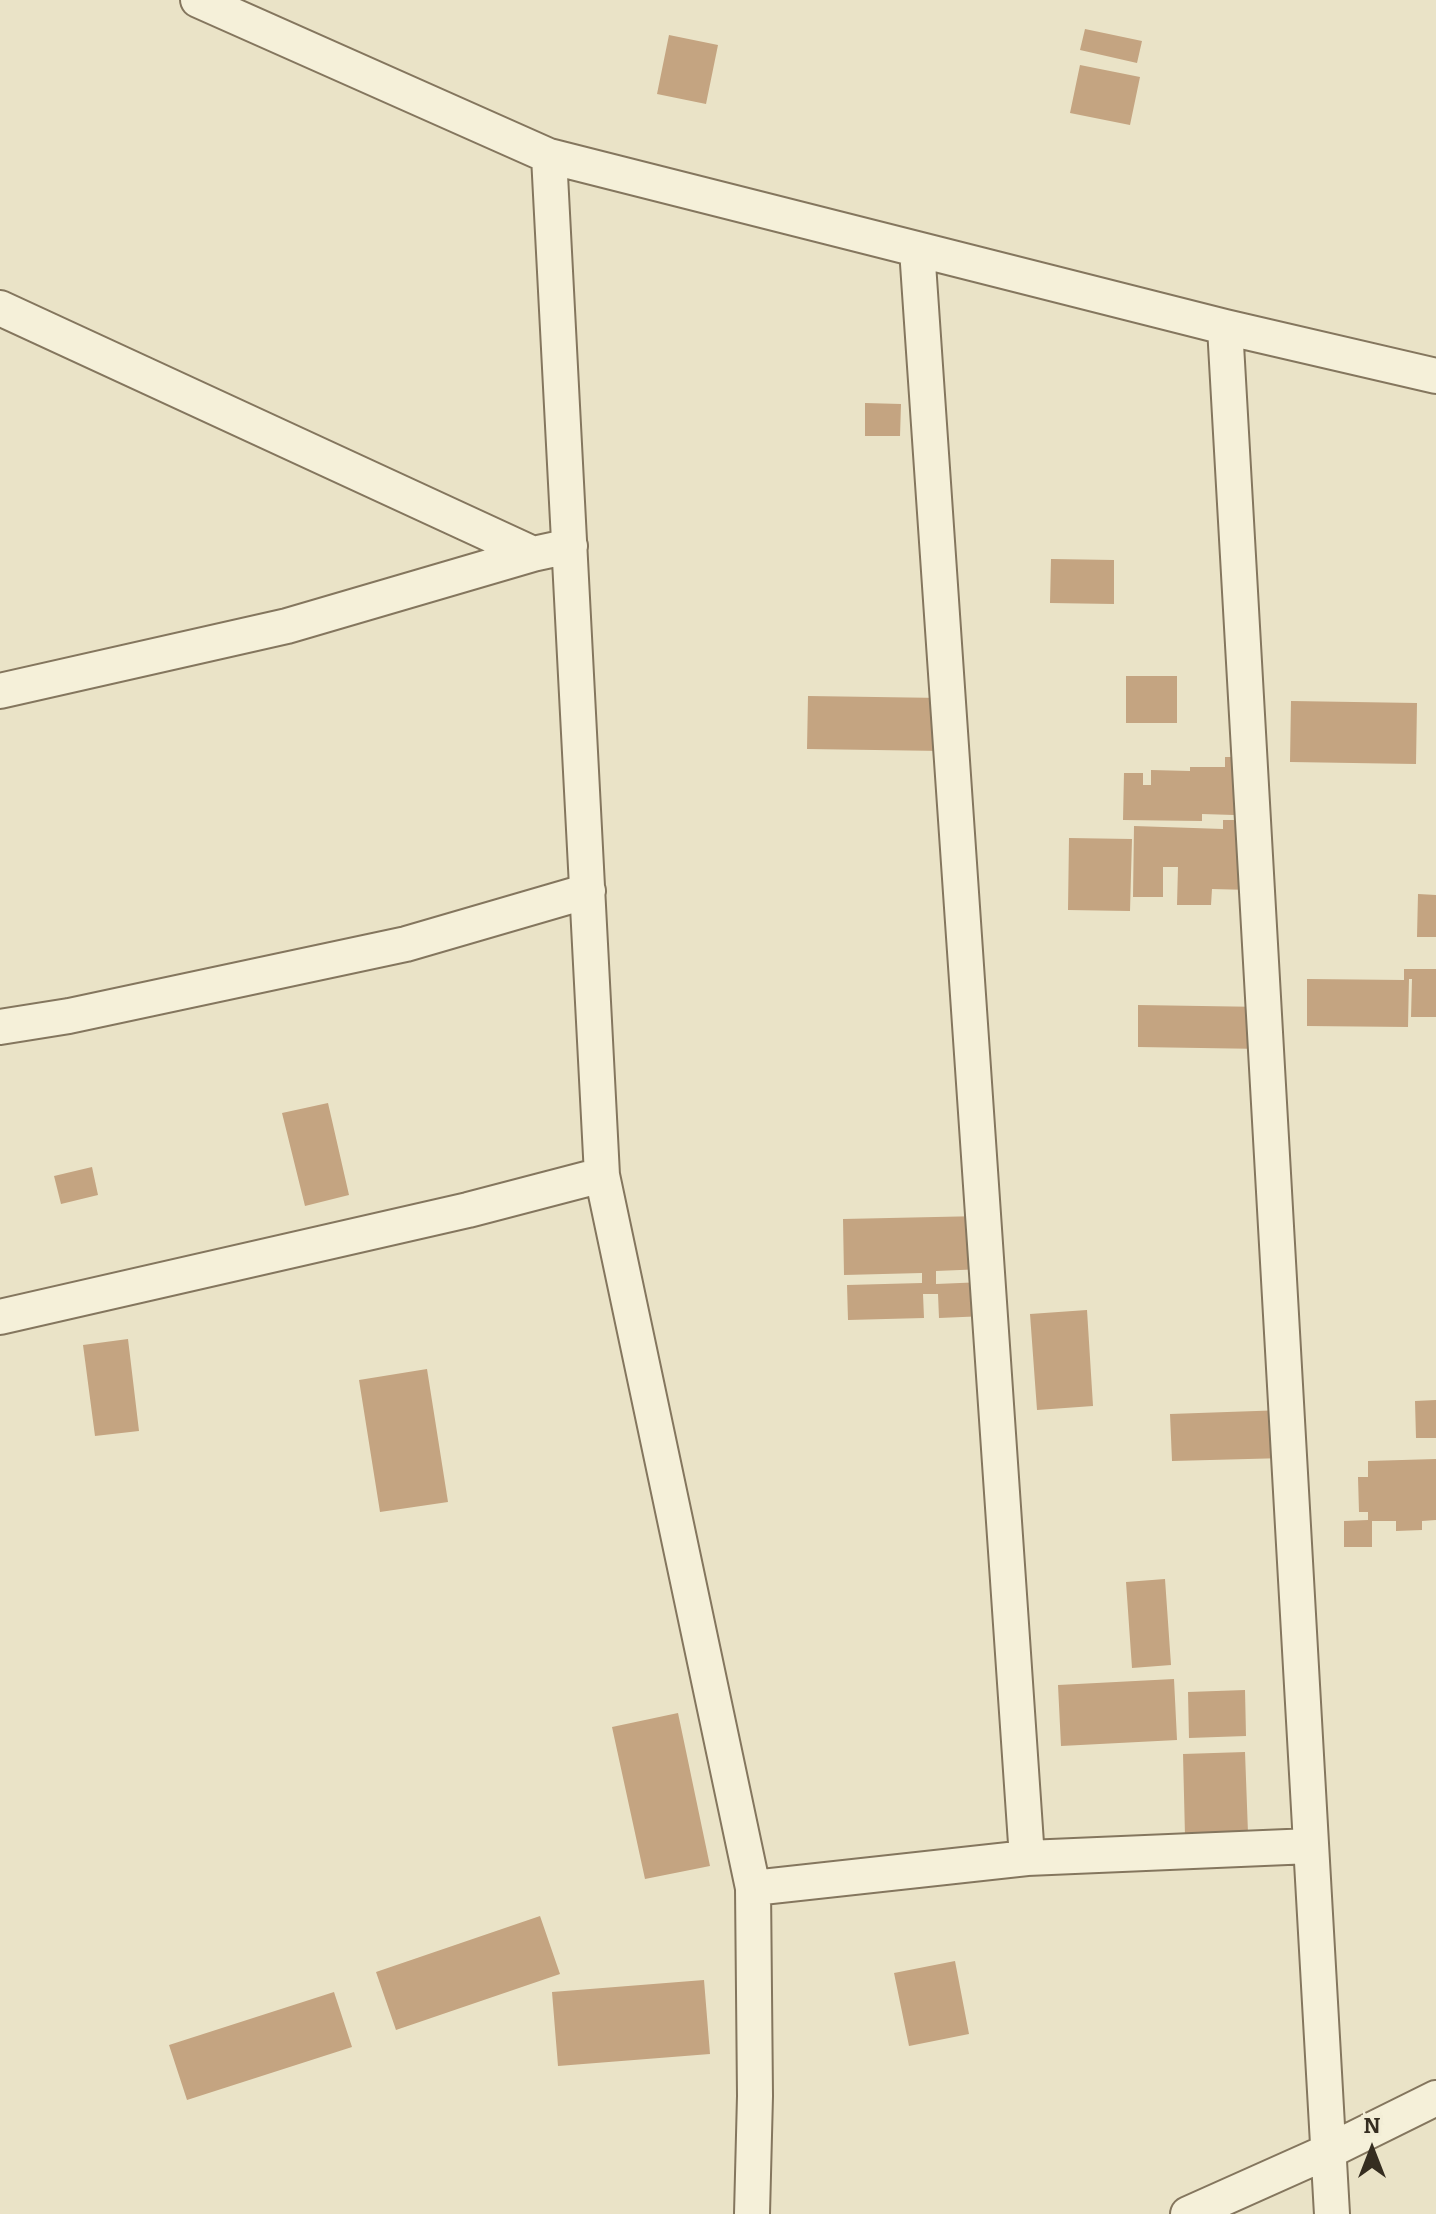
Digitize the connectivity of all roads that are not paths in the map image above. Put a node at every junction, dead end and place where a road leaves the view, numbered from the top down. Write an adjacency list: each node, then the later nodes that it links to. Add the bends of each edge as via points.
1 (198, 0): 2 (street)
2 (549, 156): 3 (street); 7 (street)
3 (917, 249): 5 (street); 15 (street)
4 (0, 308): 8 (street)
5 (1225, 327): 6 (street); 14 (street)
6 (1436, 376)
7 (570, 546): 8 (street); 10 (street)
8 (533, 554): 9 (street, via 287,626)
9 (0, 691)
10 (588, 891): 11 (street, via 406,944); 12 (street)
11 (0, 1027)
12 (602, 1175): 13 (street); 16 (street)
13 (0, 1317)
14 (1311, 1846): 15 (street); 18 (street)
15 (1027, 1858): 16 (street)
16 (753, 1888): 19 (street)
17 (1436, 2098): 18 (street)
18 (1329, 2151): 20 (street); 21 (street)
19 (752, 2214)
20 (1188, 2214)
21 (1332, 2214)

